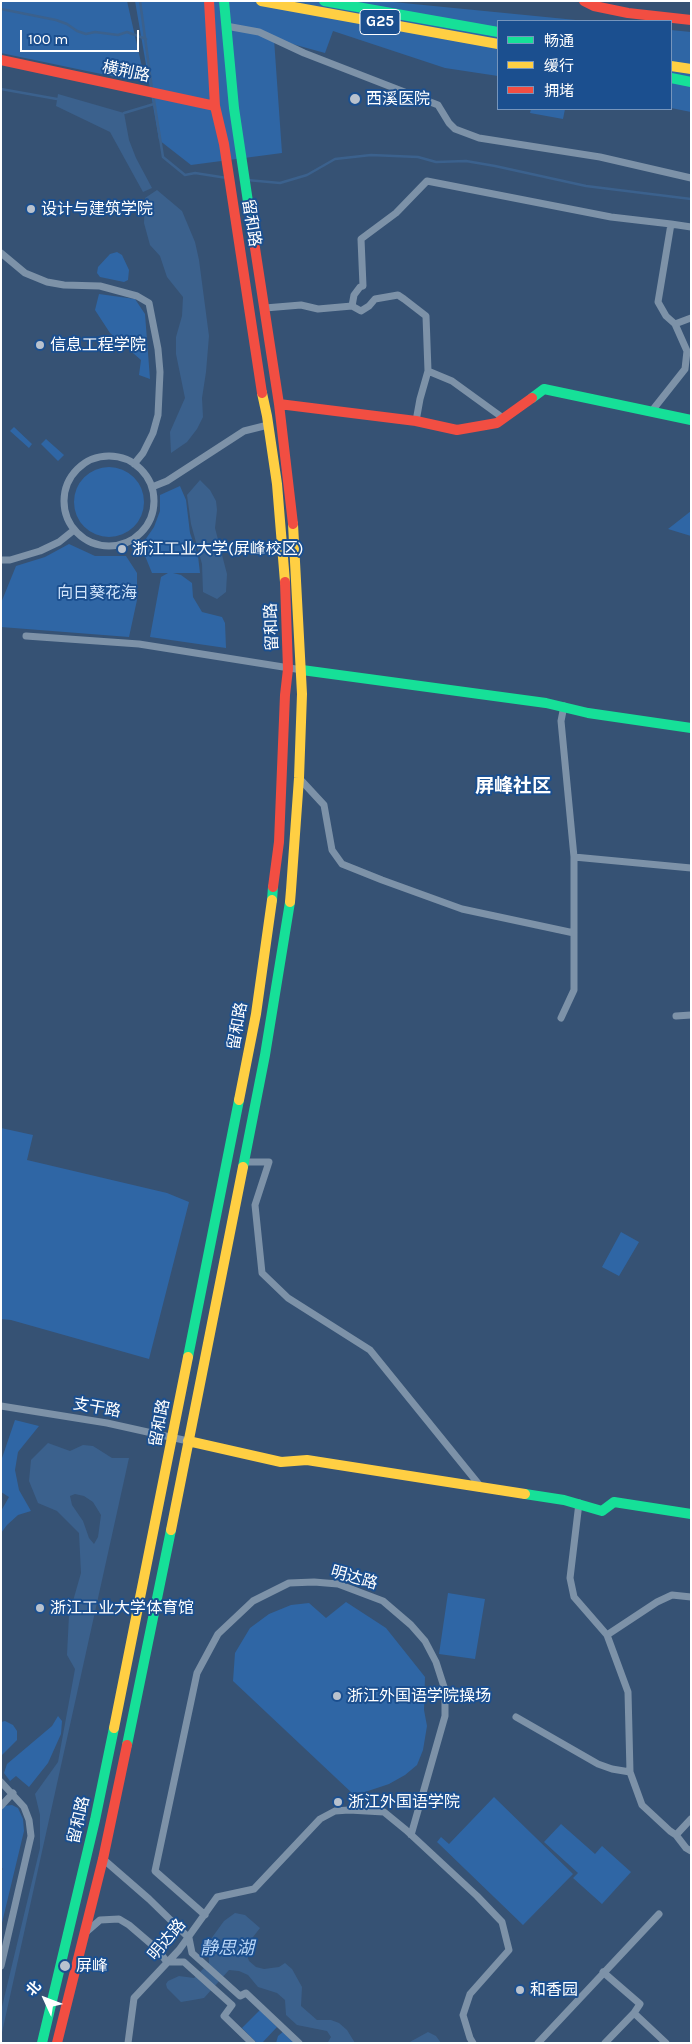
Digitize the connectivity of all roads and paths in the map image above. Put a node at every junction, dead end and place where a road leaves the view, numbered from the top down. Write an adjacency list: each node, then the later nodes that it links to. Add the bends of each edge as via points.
1 (209, 1): 16 (main road, 留和路)
2 (224, 1): 8 (main road, 留和路)
3 (261, 1): 10 (main road, G25)
4 (324, 1): 9 (main road, G25)
5 (584, 1): 6 (main road)
6 (596, 4): 7 (main road, via 628,13)
7 (691, 20)
8 (226, 26): 17 (street, via 259,32 438,105 455,129 479,138 600,157); 22 (main road, 留和路, via 234,108)
9 (497, 32)
10 (497, 44)
11 (1, 60): 16 (main road, 横荆路)
12 (672, 66): 13 (main road)
13 (691, 69)
14 (672, 78): 15 (main road)
15 (691, 82)
16 (215, 106): 32 (main road, 留和路, via 224,144)
17 (691, 178)
18 (671, 224): 19 (street); 21 (street, via 611,216 427,181 396,213 360,239 363,286 354,295); 24 (street, via 658,302)
19 (691, 227)
20 (1, 253): 33 (street, via 25,273 47,282 100,286 149,303 160,372 158,415 150,441)
21 (352, 306): 22 (street); 26 (street, via 361,311 375,299 398,295 426,316)
22 (265, 308): 27 (main road, 留和路)
23 (691, 318): 24 (street)
24 (675, 324): 25 (street)
25 (688, 359): 28 (street, via 685,369)
26 (428, 371): 29 (street, via 452,381); 31 (street)
27 (279, 404): 31 (main road); 39 (main road, 留和路, via 295,545)
28 (651, 412): 29 (main road, via 544,389); 30 (main road)
29 (503, 418): 31 (main road, via 458,430)
30 (691, 420)
31 (416, 421)
32 (268, 425): 34 (street, via 244,431); 38 (main road, 留和路, via 284,560)
33 (134, 464): 34 (street, via 142,470); 35 (street, via 106,457 84,463 79,468 65,493 66,513)
34 (152, 487): 35 (street, via 153,510 143,531 134,538 119,545 103,546 92,543)
35 (74, 530): 36 (street, via 40,551)
36 (1, 560)
37 (26, 636): 38 (street, via 140,644)
38 (288, 669): 39 (street); 51 (main road, 留和路, via 279,842 256,1014)
39 (302, 670): 40 (main road); 42 (main road, 留和路)
40 (564, 706): 41 (main road, via 588,713); 43 (street, via 561,720)
41 (691, 728)
42 (299, 778): 45 (street, via 324,805 332,850 342,864 462,909); 49 (main road, 留和路, via 290,902)
43 (574, 857): 44 (street); 45 (street)
44 (691, 868)
45 (574, 932): 48 (street, via 574,990)
46 (691, 1015): 47 (street)
47 (676, 1016)
48 (561, 1018)
49 (244, 1162): 52 (main road, 留和路); 53 (street, via 268,1162 255,1205 262,1273 288,1298 370,1350)
50 (1, 1406): 51 (street, 支干路)
51 (173, 1437): 52 (street, 支干路); 76 (main road, 留和路, via 121,1697)
52 (188, 1441): 53 (main road, via 281,1462 307,1460); 67 (main road, 留和路)
53 (481, 1487): 54 (main road)
54 (579, 1503): 55 (main road, via 602,1511 614,1502); 57 (street, via 570,1578 574,1597)
55 (691, 1514)
56 (691, 1597): 57 (street, via 672,1596 657,1602)
57 (607, 1634): 59 (street, via 628,1692)
58 (516, 1717): 59 (street, via 598,1764)
59 (630, 1772): 65 (street, via 642,1805)
60 (1, 1782): 61 (street)
61 (13, 1793): 62 (street); 73 (street, via 30,1820 31,1836)
62 (1, 1806)
63 (691, 1820): 65 (street)
64 (411, 1835): 68 (street, via 384,1812 335,1811 320,1818 254,1889 217,1897); 68 (street, 明达路, via 445,1716 445,1690 436,1662 425,1641 383,1601 338,1584 289,1582 253,1601 218,1634 197,1673 155,1871); 81 (street, via 502,1922 509,1950 470,1994 463,2015)
65 (676, 1835): 66 (street)
66 (691, 1851)
67 (103, 1860): 70 (main road, 留和路); 71 (street)
68 (205, 1914): 71 (street, 明达路)
69 (659, 1914): 74 (street)
70 (85, 1934): 72 (street, via 100,1920 119,1919 157,1949); 77 (main road, 留和路)
71 (189, 1938): 72 (street, 明达路); 80 (street, via 192,1953 240,1996 246,1993)
72 (167, 1962): 78 (street, 明达路, via 134,1998); 79 (street, via 184,1962 232,2005 224,2016)
73 (1, 1966)
74 (603, 1972): 75 (street, via 640,2004); 82 (street)
75 (634, 2013): 83 (street); 84 (street)
76 (42, 2043)
77 (57, 2043)
78 (128, 2043)
79 (252, 2043)
80 (299, 2043)
81 (473, 2043)
82 (538, 2043)
83 (605, 2043)
84 (666, 2043)

